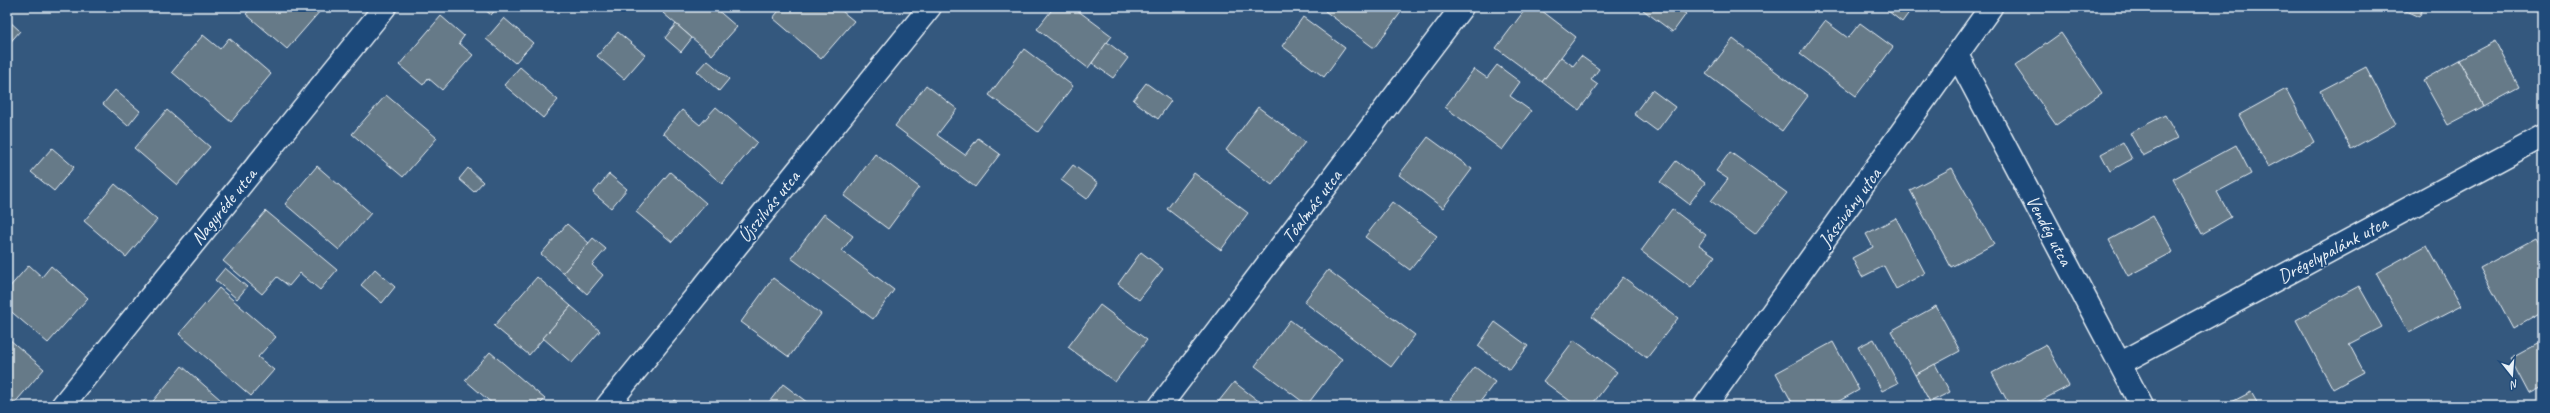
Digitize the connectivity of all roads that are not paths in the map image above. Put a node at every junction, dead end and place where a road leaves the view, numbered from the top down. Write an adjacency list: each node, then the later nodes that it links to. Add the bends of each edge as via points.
1 (384, 7): 8 (street, Nagyréde utca)
2 (930, 7): 9 (street, Újszilvás utca)
3 (1462, 7): 10 (street, Tóalmás utca)
4 (1991, 7): 5 (street, Jászivány utca)
5 (1957, 55): 7 (street, Vendég utca); 11 (street, Jászivány utca)
6 (2543, 136): 7 (street, Drégelypalánk utca)
7 (2121, 363): 12 (street, Vendég utca)
8 (62, 406)
9 (608, 406)
10 (1160, 406)
11 (1706, 406)
12 (2142, 406)

